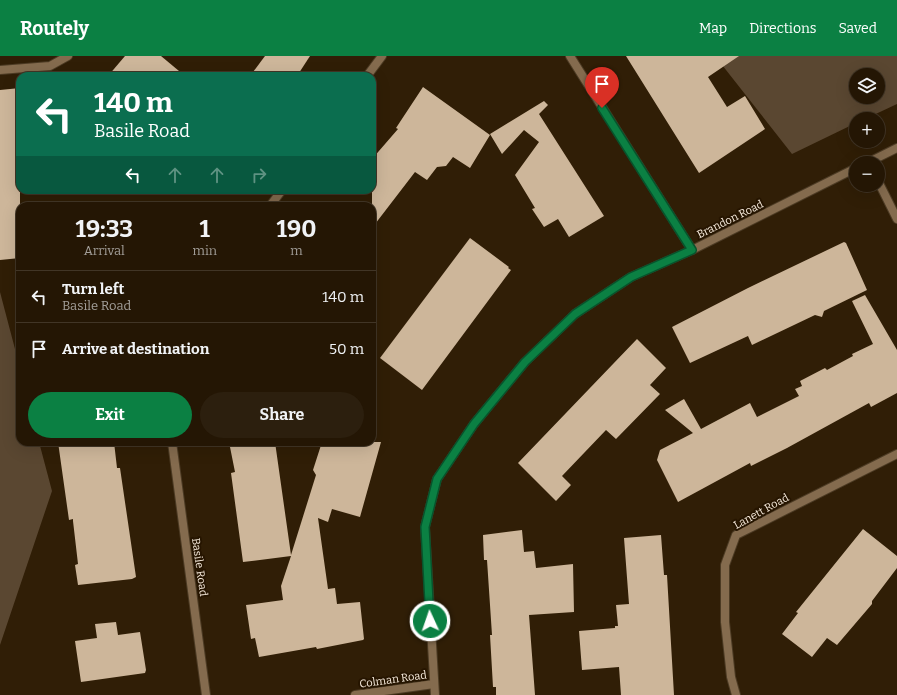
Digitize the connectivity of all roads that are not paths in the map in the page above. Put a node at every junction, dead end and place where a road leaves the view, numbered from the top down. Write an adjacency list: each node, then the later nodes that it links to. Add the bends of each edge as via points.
1 (68, 56): 4 (street, via 50,66)
2 (382, 56): 5 (street)
3 (570, 56): 11 (street)
4 (0, 70)
5 (370, 72)
6 (897, 148): 7 (street)
7 (882, 156)
8 (849, 172): 11 (street, Brandon Road)
9 (884, 192): 10 (street)
10 (897, 219)
11 (692, 250): 14 (street, Brandon Road, via 631,277 575,314 525,362 474,424 437,479 425,527)
12 (173, 446): 15 (street, Basile Road)
13 (897, 454): 18 (street, Lanett Road, via 736,535 725,565 725,622 731,677)
14 (434, 684): 16 (street, Colman Road); 17 (street, Brandon Road)
15 (206, 695)
16 (355, 695)
17 (435, 695)
18 (736, 695)

